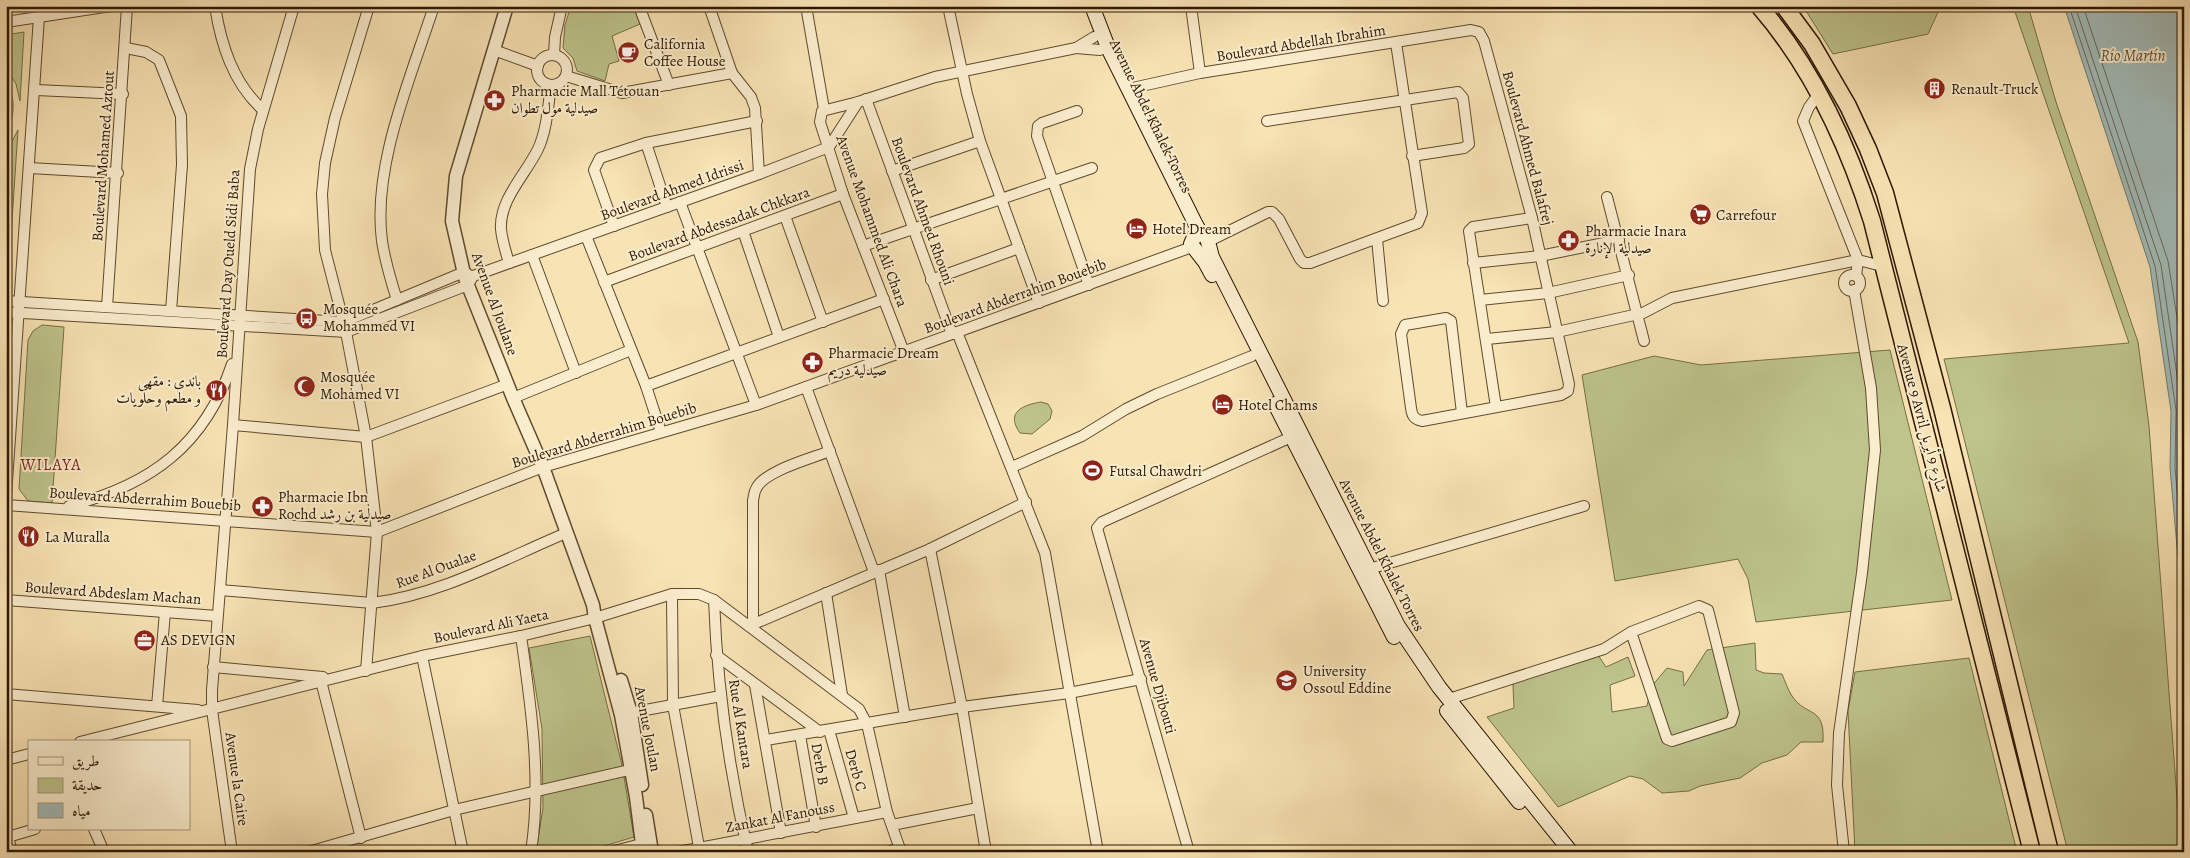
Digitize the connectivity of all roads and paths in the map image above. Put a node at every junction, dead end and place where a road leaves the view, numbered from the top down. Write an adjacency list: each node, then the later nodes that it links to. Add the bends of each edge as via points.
1 (111, 6): 20 (street)
2 (127, 6): 25 (street, Boulevard Mohamed Aztout)
3 (214, 6): 44 (street, via 232,69)
4 (294, 6): 44 (street, Boulevard Day Oueld Sidi Baba)
5 (369, 6): 103 (street, via 335,118 322,185 325,250)
6 (434, 6): 90 (street, via 382,182 382,240)
7 (507, 6): 27 (street, Avenue Al Joulane)
8 (562, 6): 29 (street)
9 (639, 6): 36 (street)
10 (708, 6): 32 (street)
11 (806, 6): 43 (street)
12 (894, 6): 13 (street)
13 (905, 6)
14 (948, 6): 31 (street)
15 (1083, 6): 23 (main road, Avenue Abdel Khalek Torres)
16 (1092, 6): 37 (main road, Avenue Abdel Khalek Torres, via 1101,34)
17 (1191, 6): 33 (street)
18 (1759, 6): 40 (highway, Avenue 9 Avril شارع 9 أبريل, via 1796,56)
19 (1784, 6): 211 (highway, Avenue 9 Avril شارع 9 أبريل, via 1812,44 1848,106 1885,193 1942,408)
20 (39, 17): 21 (street); 38 (street)
21 (6, 22)
22 (1479, 32): 24 (street, Boulevard Abdellah Ibrahim, via 1471,30); 64 (street, Boulevard Ahmed Balafrej)
23 (1094, 37): 26 (street); 28 (main road, Avenue Abdel Khalek Torres)
24 (1396, 43): 33 (street, Boulevard Abdellah Ibrahim); 41 (street)
25 (126, 48): 39 (street, Boulevard Mohamed Aztout); 97 (street, via 146,52 159,60 181,116 182,165)
26 (1076, 48): 28 (street); 31 (street)
27 (494, 50): 30 (street); 84 (street, Avenue Al Joulane, via 453,189 452,221)
28 (1100, 50): 71 (main road, Avenue Abdel Khalek Torres)
29 (554, 55): 30 (street, via 545,57); 34 (street, via 566,64)
30 (538, 66): 35 (street, via 539,77)
31 (962, 72): 42 (street, via 914,82); 48 (street)
32 (732, 73): 36 (street); 46 (street, via 751,97)
33 (1200, 73): 37 (street, Boulevard Abdellah Ibrahim)
34 (566, 76): 35 (street, via 560,83); 36 (street, via 622,93)
35 (551, 85): 78 (street, via 538,148 502,216 502,234)
36 (669, 85)
37 (1128, 89): 71 (main road, Avenue Abdel Khalek Torres)
38 (36, 90): 39 (street); 52 (street)
39 (123, 94): 55 (street, Boulevard Mohamed Aztout)
40 (1818, 95): 77 (street, via 1808,107 1803,121); 81 (highway, Avenue 9 Avril شارع 9 أبريل, via 1857,174)
41 (1404, 98): 47 (street); 51 (street); 51 (street, via 1458,92 1470,140 1464,148)
42 (862, 100): 43 (street); 50 (street); 54 (street, Boulevard Ahmed Rhouni)
43 (824, 109): 50 (street, Avenue Mohammed Ali Chara, via 820,116)
44 (263, 110): 101 (street, Boulevard Day Oueld Sidi Baba, via 250,169)
45 (1077, 111): 57 (street, via 1042,123 1037,130)
46 (757, 121): 49 (street); 56 (street)
47 (1267, 121)
48 (980, 141): 54 (street); 60 (street)
49 (646, 143): 62 (street); 65 (street, via 605,156 594,165)
50 (829, 147): 56 (street, Boulevard Ahmed Idrissi); 58 (street, Avenue Mohammed Ali Chara)
51 (1412, 156): 69 (street, via 1422,217 1416,225)
52 (29, 168): 55 (street); 93 (street)
53 (1092, 168): 57 (street)
54 (892, 171): 66 (street, Boulevard Ahmed Rhouni)
55 (118, 173): 96 (street, Boulevard Mohamed Aztout)
56 (759, 174): 61 (street, Boulevard Ahmed Idrissi)
57 (1053, 182): 60 (street); 87 (street)
58 (843, 194): 63 (street, Boulevard Abdessadak Chkkara); 72 (street, Avenue Mohammed Ali Chara)
59 (1608, 197): 70 (street)
60 (1001, 200): 66 (street); 73 (street)
61 (680, 202): 62 (street, Boulevard Ahmed Idrissi); 74 (street)
62 (667, 207): 65 (street, Boulevard Ahmed Idrissi)
63 (785, 216): 67 (street, Boulevard Abdessadak Chkkara); 102 (street)
64 (1532, 218): 76 (street, Boulevard Ahmed Balafrej); 79 (street, via 1471,228 1468,233)
65 (614, 226): 68 (street, Boulevard Ahmed Idrissi)
66 (913, 229): 72 (street); 85 (street, Boulevard Ahmed Rhouni)
67 (743, 231): 74 (street, Boulevard Abdessadak Chkkara); 106 (street)
68 (586, 236): 75 (street, Boulevard Ahmed Idrissi); 86 (street)
69 (1377, 239): 71 (street, Boulevard Abderrahim Bouebib, via 1304,263 1277,215 1270,211); 94 (street)
70 (1619, 240): 76 (street); 82 (street)
71 (1200, 243): 87 (street, Boulevard Abderrahim Bouebib); 113 (main road, Avenue Abdel Khalek Torres, via 1205,262); 124 (main road, Avenue Abdel Khalek Torres, via 1212,257)
72 (863, 246): 89 (street, Avenue Mohammed Ali Chara)
73 (1019, 248): 85 (street); 95 (street)
74 (698, 249): 86 (street, Boulevard Abdessadak Chkkara); 111 (street)
75 (532, 255): 78 (street, Boulevard Ahmed Idrissi); 114 (street)
76 (1540, 256): 79 (street); 88 (street, Boulevard Ahmed Balafrej)
77 (1858, 260): 80 (street); 81 (street); 83 (street)
78 (509, 263): 84 (street, Boulevard Ahmed Idrissi)
79 (1473, 264): 91 (street)
80 (1840, 264): 83 (street); 100 (street, via 1672,298)
81 (1882, 266): 210 (highway, Avenue 9 Avril شارع 9 أبريل)
82 (1629, 275): 88 (street); 100 (street)
83 (1851, 276): 209 (street, via 1860,285 1854,290 1871,388 1874,450 1862,573 1839,733 1837,785)
84 (468, 278): 90 (street); 103 (street); 115 (street, Avenue Al Joulane)
85 (931, 280): 105 (street, Boulevard Ahmed Rhouni)
86 (604, 282): 110 (street)
87 (1089, 285): 95 (street, Boulevard Abderrahim Bouebib)
88 (1548, 293): 91 (street); 104 (street, Boulevard Ahmed Balafrej)
89 (884, 299): 102 (street); 112 (street, Avenue Mohammed Ali Chara)
90 (397, 300): 103 (street)
91 (1480, 300): 107 (street)
92 (6, 301): 93 (street)
93 (19, 301): 96 (street); 99 (street)
94 (1383, 301)
95 (1039, 303): 105 (street, Boulevard Abderrahim Bouebib)
96 (107, 307): 97 (street)
97 (171, 311): 101 (street)
98 (6, 312): 99 (street)
99 (18, 313): 101 (street); 129 (street)
100 (1637, 315): 104 (street); 108 (street)
101 (239, 321): 103 (street); 109 (street, Boulevard Day Oueld Sidi Baba)
102 (823, 322): 106 (street)
103 (345, 327): 125 (street)
104 (1557, 332): 107 (street); 120 (street, Boulevard Ahmed Balafrej, via 1568,391)
105 (954, 333): 112 (street, Boulevard Abderrahim Bouebib); 127 (street, Boulevard Ahmed Rhouni)
106 (779, 337): 111 (street)
107 (1486, 339): 120 (street)
108 (1644, 342)
109 (236, 350): 122 (street, Boulevard Day Oueld Sidi Baba); 133 (street, via 218,400 196,432 166,464 124,487)
110 (631, 350): 114 (street); 116 (street)
111 (737, 352): 116 (street); 119 (street)
112 (904, 352): 117 (street, Boulevard Abderrahim Bouebib)
113 (1252, 356): 124 (main road, Avenue Abdel Khalek Torres); 127 (street, via 1157,394 1082,436)
114 (576, 372): 118 (street)
115 (508, 384): 118 (street, Avenue Al Joulane); 125 (street)
116 (646, 386): 123 (street)
117 (806, 387): 119 (street, Boulevard Abderrahim Bouebib); 126 (street)
118 (513, 398): 128 (street, Avenue Al Joulane)
119 (756, 405): 123 (street, Boulevard Abderrahim Bouebib)
120 (1496, 407): 121 (street)
121 (1462, 413): 121 (street, via 1451,322 1446,318 1404,325 1401,334 1414,417 1422,421)
122 (233, 424): 125 (street); 134 (street, Boulevard Day Oueld Sidi Baba)
123 (661, 432): 128 (street, Boulevard Abderrahim Bouebib)
124 (1296, 435): 138 (main road, Avenue Abdel Khalek Torres); 156 (street, Avenue Djibouti, via 1102,522 1097,528); 207 (main road, Avenue Abdel Khalek Torres, via 1372,597 1402,650)
125 (366, 437): 135 (street)
126 (830, 451): 139 (street); 149 (street, via 773,474 756,488 753,500)
127 (1012, 466): 130 (street, Boulevard Ahmed Rhouni)
128 (543, 467): 135 (street, Boulevard Abderrahim Bouebib); 136 (street, Avenue Al Joulane)
129 (6, 496)
130 (1026, 502): 137 (street); 159 (street, Boulevard Ahmed Rhouni, via 1045,553)
131 (6, 505): 133 (street, Boulevard Abderrahim Bouebib)
132 (1584, 506): 138 (street)
133 (61, 509): 134 (street, Boulevard Abderrahim Bouebib)
134 (225, 519): 135 (street, Boulevard Abderrahim Bouebib); 140 (street, Boulevard Day Oueld Sidi Baba)
135 (377, 532): 145 (street)
136 (566, 533): 145 (street, Rue Al Oualae, via 420,594); 148 (street, Avenue Al Joulane)
137 (930, 549): 139 (street); 166 (street)
138 (1369, 569): 163 (main road, Avenue Abdel Khalek Torres, via 1410,646)
139 (877, 571): 141 (street); 169 (street)
140 (220, 590): 145 (street, Rue Al Oualae); 147 (street, Boulevard Day Oueld Sidi Baba)
141 (826, 593): 149 (street); 161 (street)
142 (672, 594): 144 (street, Boulevard Ali Yaeta, via 699,594); 148 (street, Boulevard Ali Yaeta); 164 (street)
143 (6, 600): 146 (street, Boulevard Abdeslam Machan)
144 (714, 600): 149 (street, Boulevard Ali Yaeta); 152 (street, Rue Al Kantara)
145 (372, 603): 155 (street)
146 (166, 612): 147 (street, Boulevard Abdeslam Machan); 165 (street)
147 (218, 616): 154 (street, Boulevard Day Oueld Sidi Baba)
148 (598, 617): 151 (street, Boulevard Ali Yaeta); 168 (street, Avenue Joulan)
149 (751, 625): 161 (street, Boulevard Ali Yaeta)
150 (1631, 632): 150 (street, via 1667,739 1672,741 1731,722 1734,713 1708,610 1699,606); 163 (street, via 1604,649)
151 (520, 636): 153 (street, Boulevard Ali Yaeta); 178 (street, via 530,697)
152 (716, 655): 158 (street); 162 (street, Rue Al Kantara)
153 (422, 656): 155 (street, Boulevard Ali Yaeta); 180 (street)
154 (213, 667): 157 (street); 167 (street, Boulevard Day Oueld Sidi Baba)
155 (366, 670): 157 (street, Boulevard Ali Yaeta)
156 (1141, 679): 159 (street); 206 (street, Avenue Djibouti)
157 (326, 680): 167 (street, Boulevard Ali Yaeta); 189 (street)
158 (755, 685): 171 (street); 174 (street)
159 (1069, 693): 166 (street); 205 (street, Boulevard Ahmed Rhouni)
160 (6, 694): 165 (street)
161 (842, 695): 170 (street, Boulevard Ali Yaeta, via 859,709)
162 (721, 696): 164 (street); 190 (street, Rue Al Kantara)
163 (1449, 699): 208 (main road, Avenue Abdel Khalek Torres)
164 (673, 705): 168 (street); 192 (street)
165 (158, 706): 167 (street)
166 (962, 707): 169 (street); 179 (street)
167 (210, 710): 173 (street, Boulevard Ali Yaeta); 196 (street, Avenue la Caire)
168 (626, 714): 177 (street, Avenue Joulan)
169 (906, 717): 170 (street)
170 (867, 724): 171 (street); 181 (street)
171 (825, 731): 172 (street); 182 (street, Derb C)
172 (800, 735): 174 (street); 184 (street, Derb B)
173 (88, 740)
174 (766, 740): 187 (street)
175 (28, 754): 176 (street)
176 (6, 760)
177 (635, 768): 178 (street); 191 (street, Avenue Joulan)
178 (535, 792): 180 (street); 199 (street)
179 (978, 808): 183 (street); 204 (street)
180 (454, 810): 189 (street); 198 (street)
181 (888, 812): 182 (street, Zankat Al Fanouss); 183 (street)
182 (854, 818): 184 (street, Zankat Al Fanouss)
183 (892, 825): 193 (street)
184 (816, 827): 187 (street, Zankat Al Fanouss)
185 (29, 830): 188 (street)
186 (94, 830): 195 (street)
187 (781, 833): 190 (street, Zankat Al Fanouss)
188 (7, 834): 194 (street)
189 (361, 838): 197 (street)
190 (745, 838): 192 (street, Zankat Al Fanouss); 202 (street, Rue Al Kantara)
191 (647, 847): 200 (street)
192 (699, 847): 201 (street, Zankat Al Fanouss)
193 (900, 850): 203 (street)
194 (12, 852)
195 (104, 852)
196 (232, 852)
197 (308, 852)
198 (463, 852)
199 (531, 852)
200 (610, 852)
201 (678, 852)
202 (748, 852)
203 (886, 852)
204 (986, 852)
205 (1098, 852)
206 (1189, 852)
207 (1559, 852)
208 (1570, 852)
209 (1844, 852)
210 (2032, 852)
211 (2050, 852)

